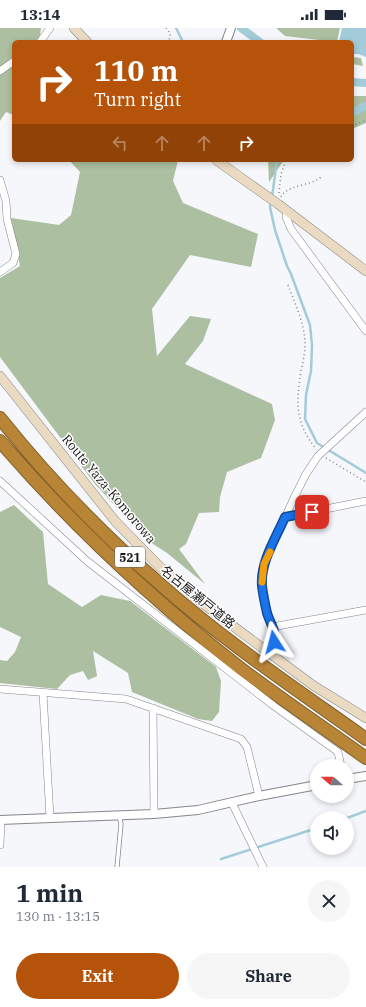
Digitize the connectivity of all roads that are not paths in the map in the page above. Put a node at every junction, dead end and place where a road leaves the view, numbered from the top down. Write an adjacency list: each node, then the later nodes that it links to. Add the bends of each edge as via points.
1 (50, 28): 4 (street)
2 (74, 28): 5 (main road)
3 (231, 29): 6 (street)
4 (41, 40)
5 (85, 40)
6 (227, 40)
7 (12, 62): 8 (street)
8 (0, 71)
9 (219, 162): 11 (main road)
10 (0, 180): 12 (street, via 16,254 13,263)
11 (281, 207): 13 (main road); 14 (street, via 291,229)
12 (0, 272)
13 (366, 272)
14 (366, 331)
15 (0, 378): 24 (main road, Route Yaza-Komorowa, via 110,515 160,567 202,604)
16 (366, 412): 21 (street, via 320,454 306,474)
17 (0, 418): 29 (highway, 名古屋瀬戸道路 / 521, via 74,503 160,585 277,676)
18 (0, 441): 30 (highway, 名古屋瀬戸道路 / 521, via 65,513 152,595 268,689)
19 (0, 481): 31 (street, via 87,561 274,706 338,752)
20 (366, 502): 21 (street)
21 (285, 517): 23 (street, via 264,564 262,575 263,594)
22 (366, 610): 23 (street)
23 (272, 627): 24 (street, via 275,638)
24 (268, 652): 28 (main road, Route Yaza-Komorowa, via 314,686)
25 (0, 689): 26 (street)
26 (43, 693): 27 (street, via 126,700); 39 (street)
27 (153, 708): 35 (street, via 241,739 247,747); 37 (street)
28 (366, 718)
29 (366, 739)
30 (366, 758)
31 (340, 759)
32 (366, 776): 33 (street)
33 (354, 778)
34 (310, 786): 35 (street)
35 (259, 796): 36 (street)
36 (232, 803): 37 (street, via 198,810); 43 (street)
37 (154, 814): 38 (street)
38 (119, 816): 39 (street); 42 (lane, via 121,824)
39 (50, 818): 40 (street)
40 (1, 820): 41 (street)
41 (0, 845)
42 (117, 867)
43 (264, 867)

